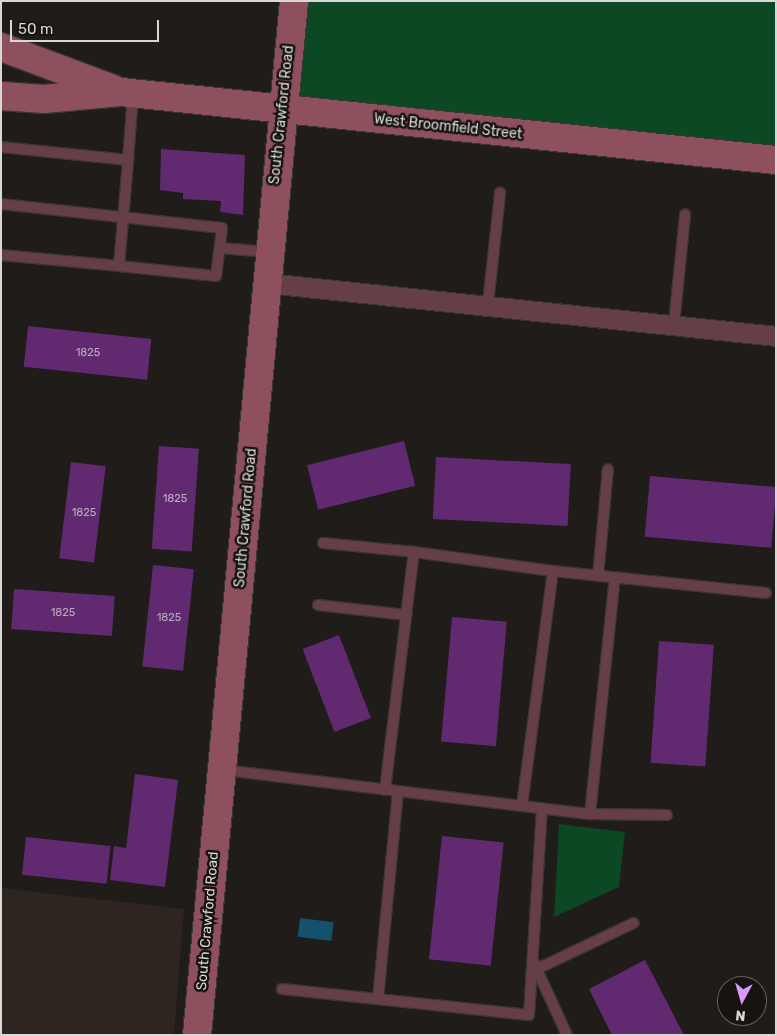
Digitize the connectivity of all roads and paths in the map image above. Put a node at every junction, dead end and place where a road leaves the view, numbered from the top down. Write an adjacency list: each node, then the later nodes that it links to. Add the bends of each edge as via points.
1 (294, 1): 5 (street, South Crawford Road)
2 (1, 47): 3 (street, West Broomfield Street)
3 (127, 93): 4 (street, West Broomfield Street, via 44,99); 5 (street, West Broomfield Street); 7 (lane)
4 (1, 96)
5 (282, 110): 8 (street, West Broomfield Street); 14 (street, South Crawford Road)
6 (1, 147): 7 (lane)
7 (128, 160): 12 (lane)
8 (776, 160)
9 (500, 193): 18 (lane)
10 (1, 204): 12 (lane)
11 (685, 214): 19 (lane)
12 (123, 217): 13 (lane, via 222,228); 16 (lane)
13 (220, 248): 14 (lane); 16 (lane, via 216,276)
14 (270, 252): 17 (street, South Crawford Road)
15 (1, 255): 16 (lane)
16 (119, 266)
17 (267, 283): 18 (street); 30 (street, South Crawford Road)
18 (488, 304): 19 (street)
19 (674, 324): 20 (street)
20 (776, 336)
21 (608, 469): 25 (lane)
22 (323, 543): 23 (lane)
23 (414, 552): 24 (lane); 29 (lane)
24 (553, 571): 25 (lane); 33 (lane)
25 (598, 576): 26 (lane)
26 (615, 577): 27 (lane); 35 (lane)
27 (766, 593)
28 (318, 605): 29 (lane)
29 (406, 615): 31 (lane)
30 (223, 770): 31 (lane); 41 (street, South Crawford Road)
31 (385, 790): 32 (lane)
32 (398, 792): 33 (lane); 40 (lane)
33 (522, 806): 34 (lane)
34 (542, 808): 35 (lane); 38 (lane)
35 (590, 814): 36 (lane)
36 (667, 815)
37 (634, 923): 38 (lane)
38 (535, 965): 40 (lane, via 530,1015); 42 (lane)
39 (282, 989): 40 (lane)
40 (378, 999)
41 (197, 1035)
42 (568, 1035)

